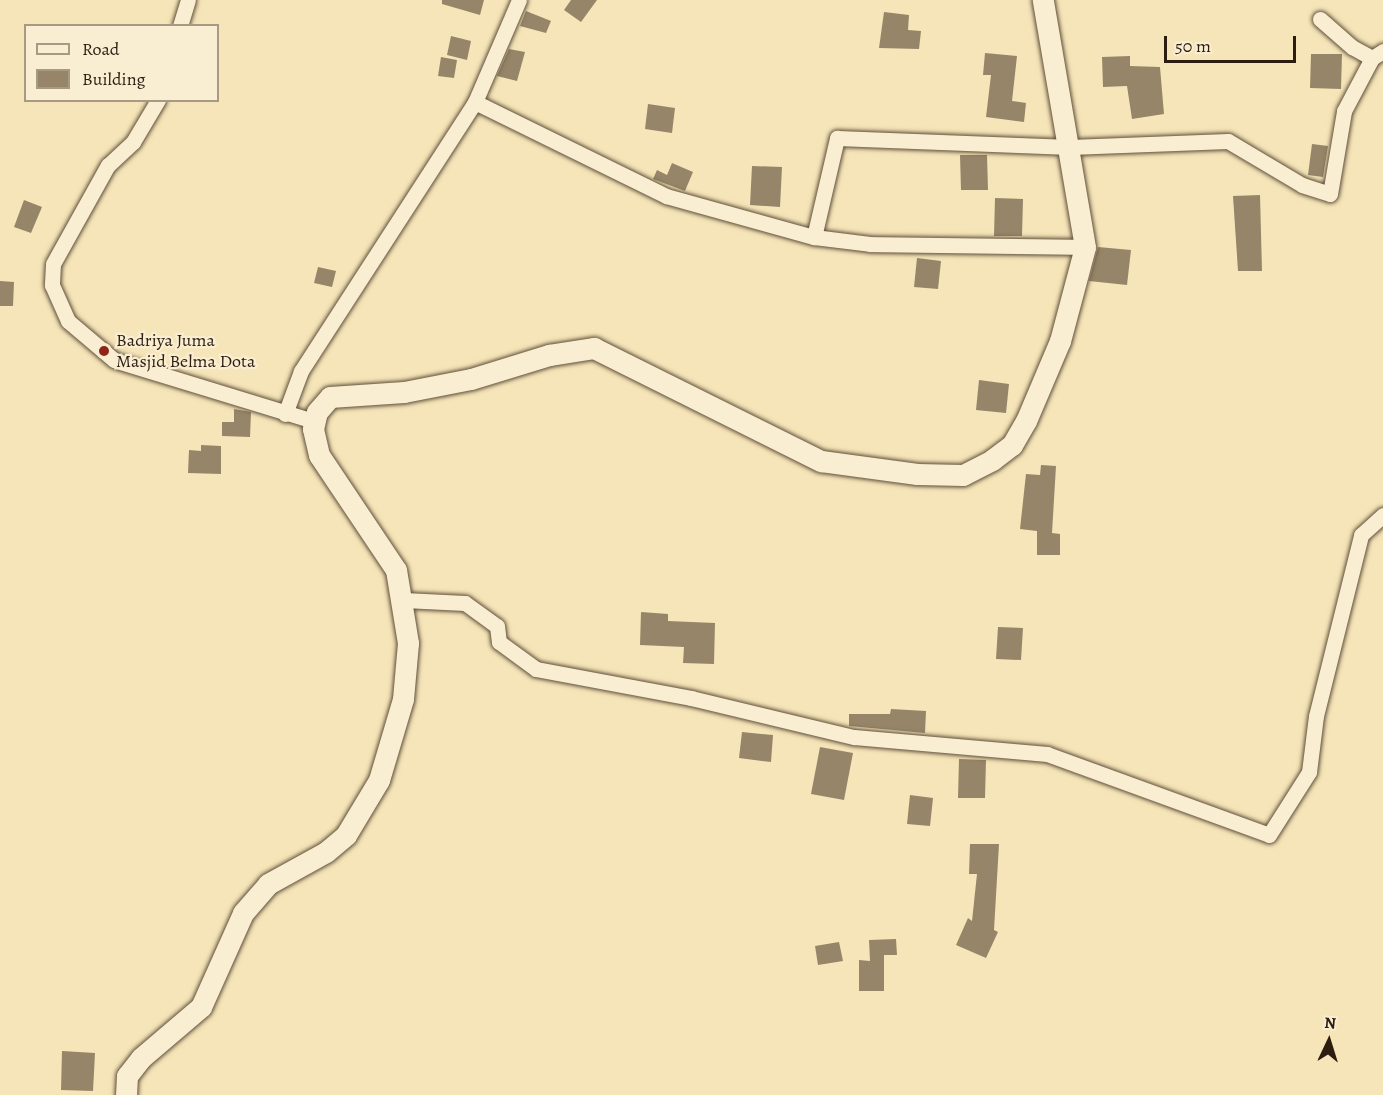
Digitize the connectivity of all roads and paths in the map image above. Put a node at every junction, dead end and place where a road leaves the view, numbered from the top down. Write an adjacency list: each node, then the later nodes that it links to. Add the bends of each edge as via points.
1 (188, 0): 5 (street)
2 (519, 0): 8 (street)
3 (1043, 0): 9 (main road)
4 (1320, 19): 6 (street, via 1352,47)
5 (181, 24)
6 (1378, 54): 9 (street, via 1344,111 1330,194 1302,185 1228,141)
7 (157, 102): 12 (street, via 133,142 108,165 53,264 52,285 68,321 114,360)
8 (475, 102): 10 (street, via 666,196); 12 (street, via 301,371)
9 (1070, 147): 10 (street, via 837,138); 11 (main road)
10 (814, 237): 11 (street, via 870,244)
11 (1085, 247): 13 (main road, via 1060,341 1026,421 1012,445 963,475 917,474 821,461 594,348 549,355 449,384 330,397)
12 (285, 414): 13 (street)
13 (314, 421): 15 (main road, via 318,454 396,570)
14 (1383, 515): 15 (street, via 1361,535 1316,716 1309,772 1269,835 1047,754 854,737 691,698 536,669 499,642 497,626 465,603)
15 (404, 600): 16 (main road, via 408,643 403,699 379,780 346,835 326,852 268,884 243,913 201,1008 141,1058 127,1076)
16 (126, 1095)

